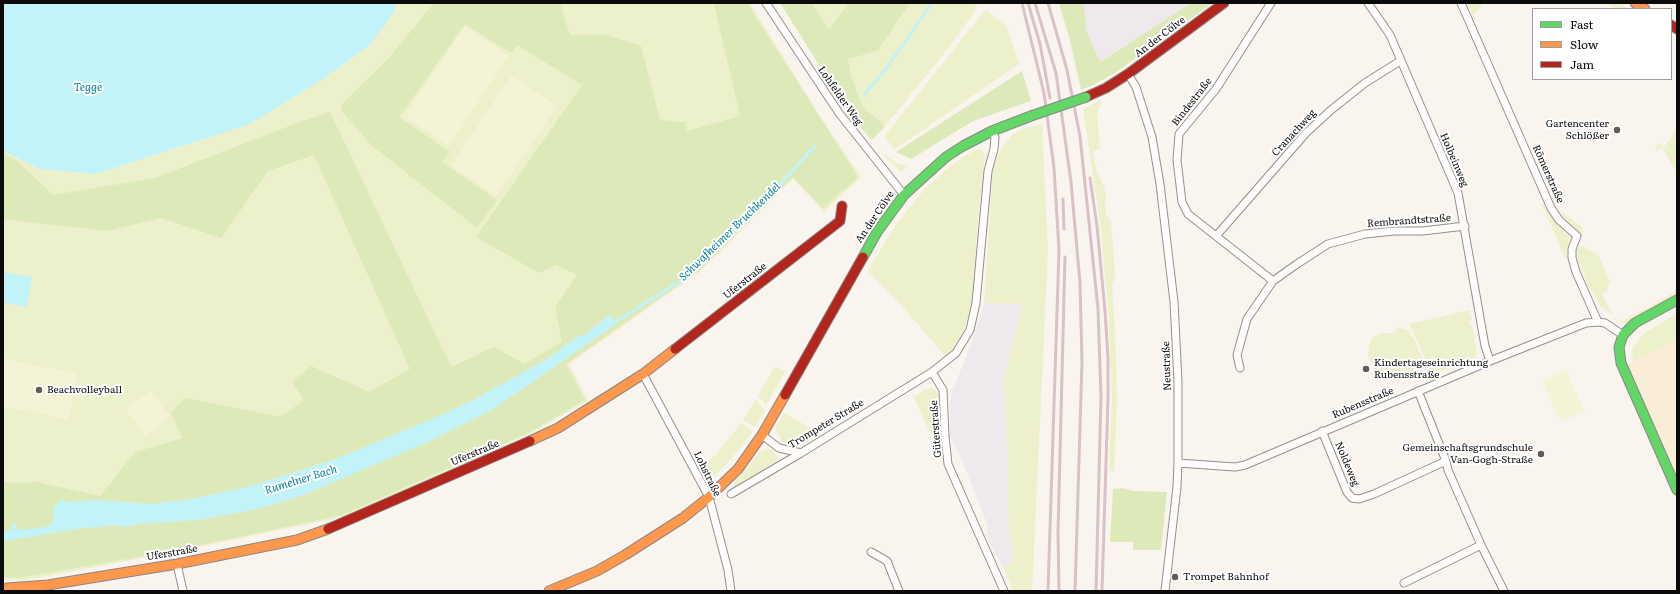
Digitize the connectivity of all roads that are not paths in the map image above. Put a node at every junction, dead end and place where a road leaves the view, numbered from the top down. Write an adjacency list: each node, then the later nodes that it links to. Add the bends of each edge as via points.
1 (766, 3): 9 (street, Lohfelder Weg, via 838,114)
2 (1224, 3): 7 (street, An der Cölve)
3 (1271, 3): 12 (street, Bindestraße, via 1216,89 1179,134 1177,160 1182,202 1188,214)
4 (1368, 3): 6 (street, Holbeinweg, via 1390,35)
5 (1461, 3): 15 (street, Römerstraße, via 1551,208 1559,220 1577,236 1572,258)
6 (1400, 61): 11 (street, Holbeinweg, via 1458,192); 12 (street, Cranachweg, via 1365,83 1306,133)
7 (1128, 74): 8 (street, An der Cölve, bridge, via 1086,97); 26 (street, Neustraße, via 1136,87 1152,142 1160,184 1174,302 1178,382)
8 (992, 131): 9 (street, An der Cölve, via 946,157); 19 (street, via 994,149 988,172 976,303 970,330 956,353)
9 (904, 194): 23 (street, An der Cölve, via 877,232)
10 (842, 206): 20 (street, Uferstraße, via 840,221)
11 (1465, 226): 13 (street, Rembrandtstraße, via 1365,234 1328,244); 17 (street, Holbeinweg, via 1484,341)
12 (1217, 235): 13 (street, Bindestraße)
13 (1273, 281): 18 (street, Rembrandtstraße, via 1247,318 1237,355)
14 (1677, 300): 16 (street, via 1635,323)
15 (1598, 322): 16 (street, via 1605,323); 17 (street, Rubensstraße, via 1586,323)
16 (1623, 335): 27 (street, via 1619,347 1621,363)
17 (1490, 361): 21 (street, Rubensstraße)
18 (1240, 368)
19 (932, 372): 24 (street, Trompeter Straße); 40 (street, Güterstraße, via 943,390 948,464)
20 (643, 374): 29 (street, Lohstraße); 32 (street, Uferstraße, via 558,428 308,537)
21 (1418, 391): 22 (street, Rubensstraße); 25 (street)
22 (1322, 431): 25 (street, Noldeweg, via 1347,492 1352,498 1359,499 1374,494); 26 (street, Rubensstraße, via 1240,466)
23 (762, 435): 24 (street, via 779,448); 29 (street, An der Cölve, via 738,469)
24 (801, 453): 28 (street, Trompeter Straße)
25 (1446, 461): 30 (street)
26 (1178, 463): 41 (street, Neustraße)
27 (1677, 490)
28 (731, 494)
29 (709, 497): 37 (street, via 683,518 625,555 596,571); 38 (street, Lohstraße)
30 (1481, 545): 33 (street); 42 (street)
31 (871, 552): 39 (street, via 886,561)
32 (177, 564): 34 (street, Uferstraße); 36 (street)
33 (1404, 583)
34 (49, 588): 35 (street, Uferstraße, via 6,588)
35 (3, 591)
36 (183, 591)
37 (549, 591)
38 (731, 591)
39 (899, 591)
40 (1004, 591)
41 (1164, 591)
42 (1504, 591)

